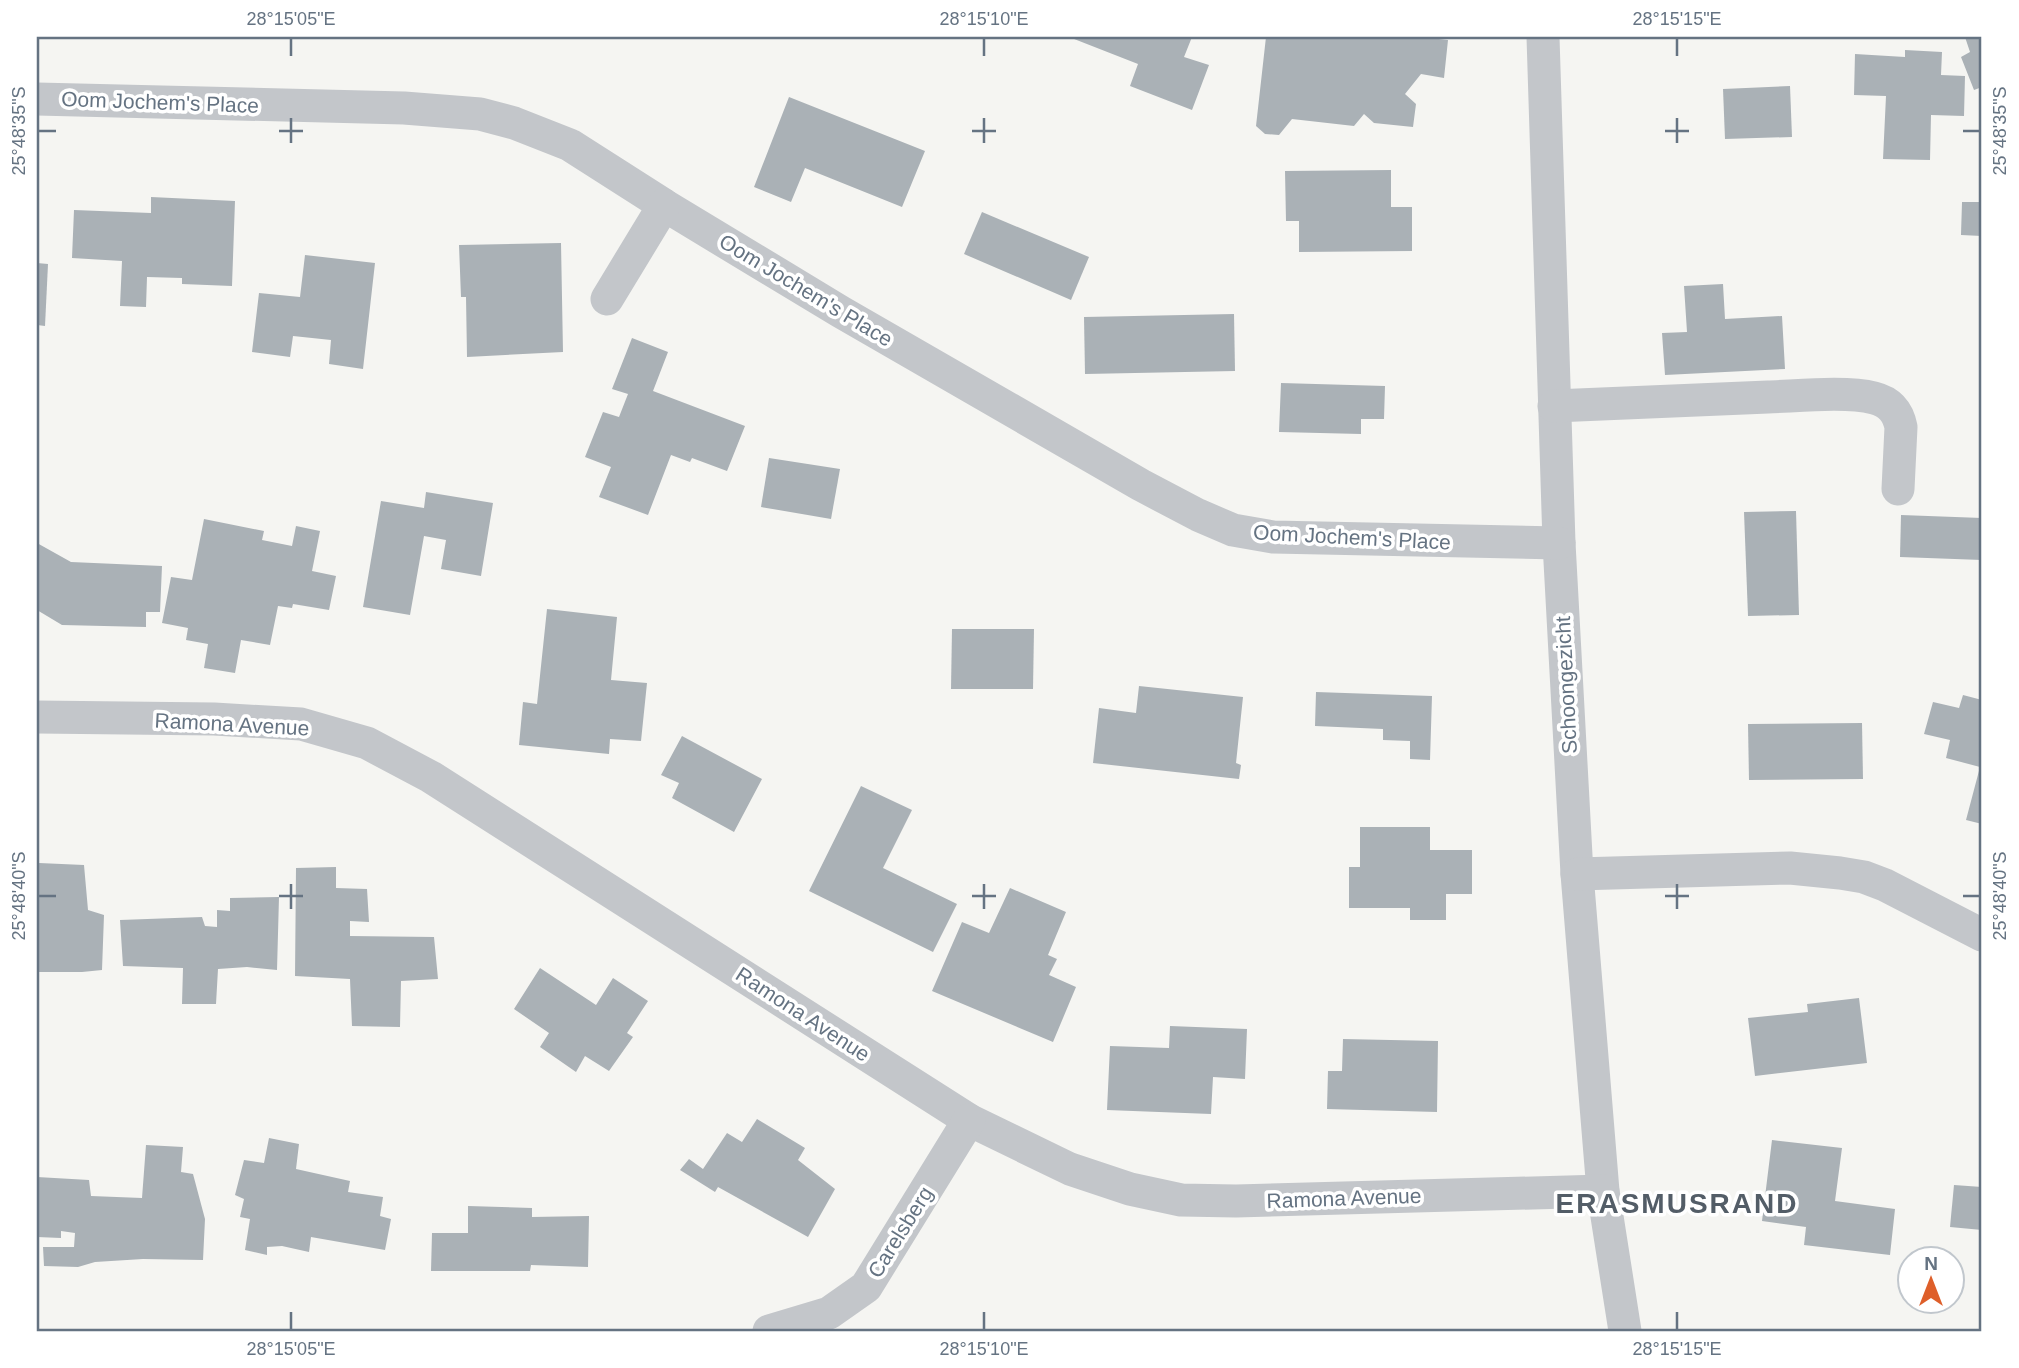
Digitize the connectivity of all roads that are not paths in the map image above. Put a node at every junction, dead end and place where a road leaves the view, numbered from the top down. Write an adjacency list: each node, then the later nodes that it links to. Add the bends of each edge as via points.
1 (1542, 37): 5 (street, Schoongezicht)
2 (37, 99): 3 (street, Oom Jochem's Place, via 480,114 570,145)
3 (664, 205): 4 (street); 7 (street, Oom Jochem's Place, via 1141,485 1233,530 1273,537)
4 (607, 299)
5 (1554, 406): 6 (street, via 1873,397 1890,405 1902,427); 7 (street, Schoongezicht)
6 (1899, 489)
7 (1559, 544): 9 (street, Schoongezicht)
8 (37, 717): 11 (street, Ramona Avenue, via 301,724 367,743 431,777)
9 (1577, 874): 10 (street, via 1829,871 1885,885); 12 (street, Schoongezicht)
10 (1982, 934)
11 (969, 1120): 12 (street, Ramona Avenue, via 1070,1169 1181,1200); 13 (street, Carelsberg, via 866,1287 829,1313)
12 (1602, 1191): 14 (street, Schoongezicht)
13 (769, 1331)
14 (1625, 1331)

